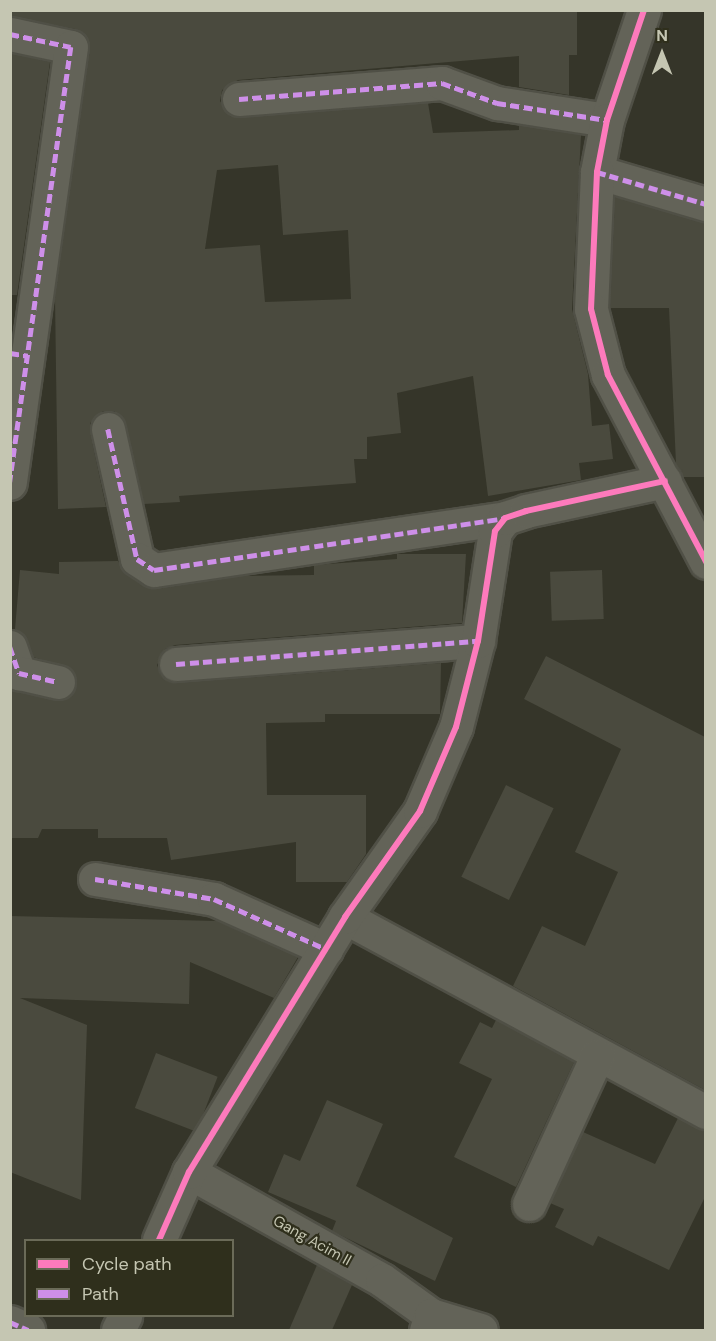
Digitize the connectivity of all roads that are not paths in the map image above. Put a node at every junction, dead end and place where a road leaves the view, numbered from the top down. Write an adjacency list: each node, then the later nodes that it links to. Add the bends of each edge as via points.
1 (644, 10): 4 (street)
2 (10, 34): 7 (street, via 72,47)
3 (239, 99): 4 (street, via 442,83 497,103)
4 (607, 120): 5 (street)
5 (597, 172): 6 (street); 9 (street, via 589,284 596,336 608,375)
6 (705, 204)
7 (19, 355): 10 (street)
8 (108, 429): 11 (street, via 137,559 154,570)
9 (665, 481): 11 (street); 12 (street)
10 (10, 483)
11 (505, 518): 13 (street, via 491,549)
12 (705, 562)
13 (478, 641): 15 (street); 18 (street, via 456,727 420,811)
14 (10, 647): 16 (street, via 19,673)
15 (176, 664)
16 (58, 682)
17 (95, 879): 19 (street, via 214,899)
18 (345, 917): 19 (street); 20 (street)
19 (326, 949): 22 (street)
20 (597, 1056): 21 (street); 23 (street)
21 (705, 1112)
22 (189, 1172): 24 (street); 26 (street, Gang Acim II, via 382,1280)
23 (529, 1204)
24 (159, 1239)
25 (10, 1322): 27 (street)
26 (429, 1323): 28 (street, Gang Acim II)
27 (28, 1330)
28 (481, 1330)

